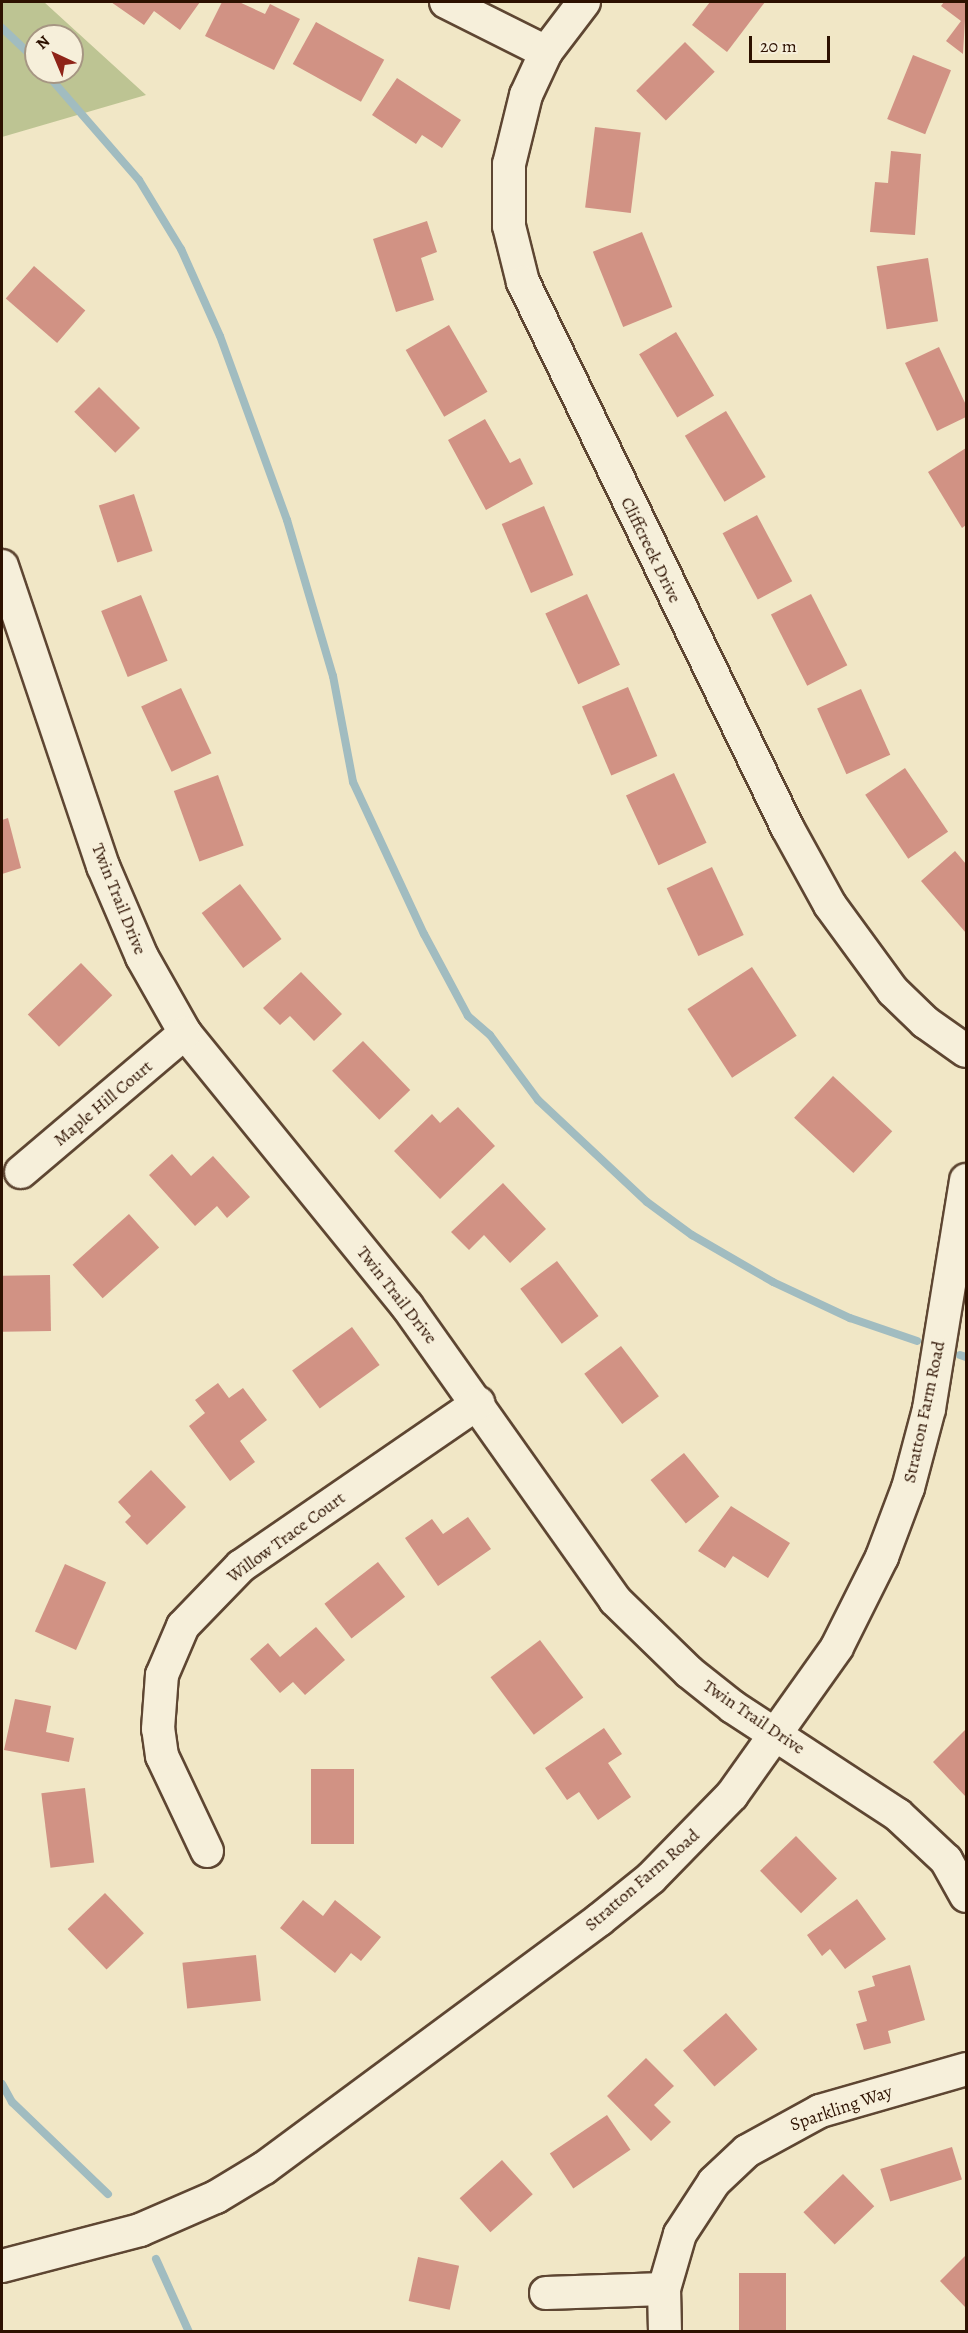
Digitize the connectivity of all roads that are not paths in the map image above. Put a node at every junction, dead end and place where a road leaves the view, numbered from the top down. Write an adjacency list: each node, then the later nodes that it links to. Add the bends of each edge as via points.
1 (446, 2): 3 (street)
2 (584, 2): 3 (street, Cliffcreek Drive)
3 (546, 52): 6 (street, Cliffcreek Drive, via 526,94 509,164 509,226 531,302 787,827 830,905 893,991 925,1022)
4 (2, 566): 5 (street, Twin Trail Drive, via 103,866 142,957)
5 (184, 1033): 7 (street, Maple Hill Court); 9 (street, Twin Trail Drive, via 407,1306)
6 (966, 1051)
7 (21, 1172)
8 (966, 1180): 10 (street, Stratton Farm Road, via 929,1409 908,1488 861,1604)
9 (478, 1403): 10 (street, Twin Trail Drive, via 615,1600 689,1672); 11 (street, Willow Trace Court, via 241,1566 183,1626 162,1675 158,1729 162,1756)
10 (778, 1736): 12 (street, Twin Trail Drive, via 898,1815 946,1860); 14 (street, Stratton Farm Road, via 719,1810 651,1878 264,2168 216,2197 140,2230)
11 (207, 1851)
12 (965, 1889)
13 (966, 2069): 15 (street, Sparkling Way, via 820,2111 747,2151 695,2206 669,2262)
14 (2, 2266)
15 (664, 2289): 16 (street); 17 (street, Sparkling Way)
16 (546, 2293)
17 (665, 2331)

